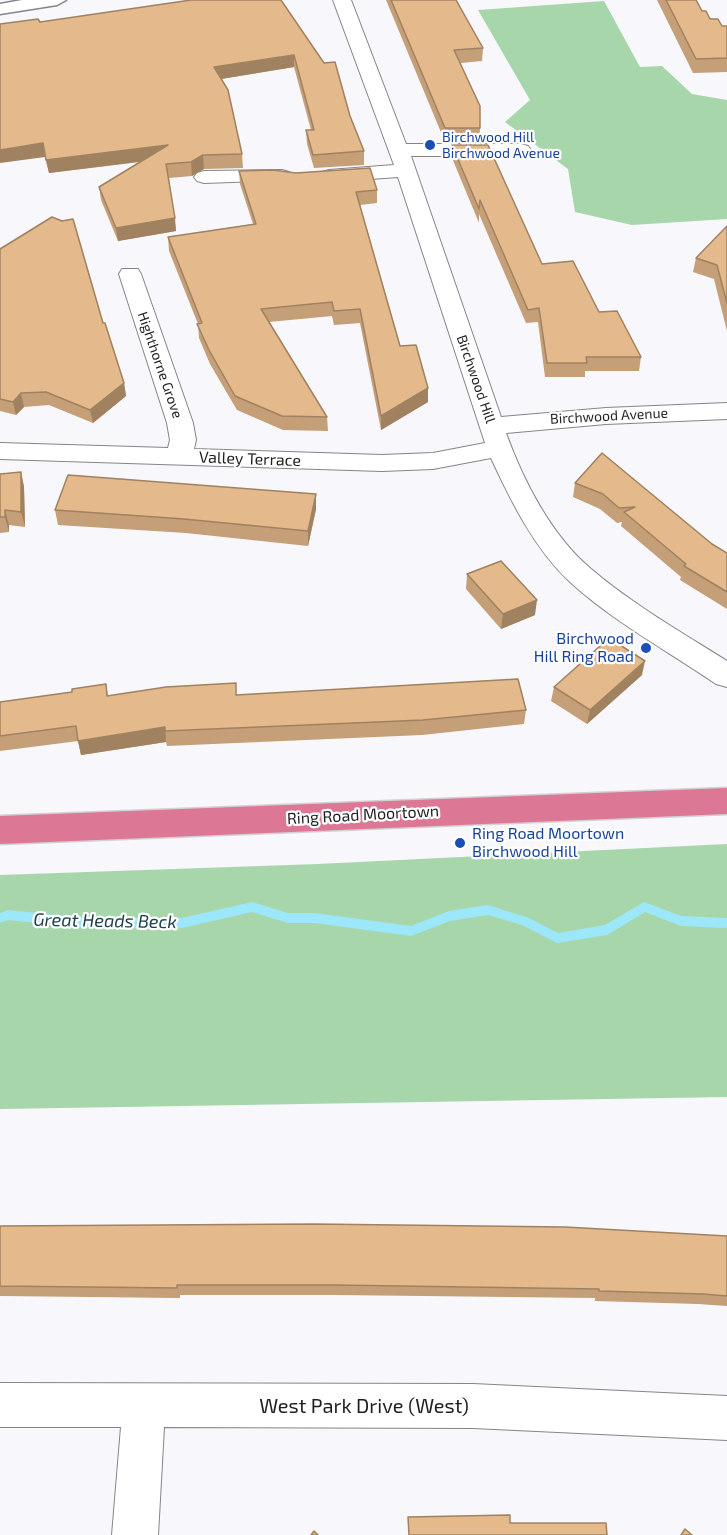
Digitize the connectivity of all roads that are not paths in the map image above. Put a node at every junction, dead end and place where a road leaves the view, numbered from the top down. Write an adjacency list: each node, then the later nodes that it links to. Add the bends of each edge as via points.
1 (57, 0): 3 (street)
2 (342, 0): 5 (street, Birchwood Hill)
3 (0, 9)
4 (521, 150): 5 (street)
5 (402, 160): 6 (street, via 296,178); 9 (street, Birchwood Hill)
6 (218, 181)
7 (129, 274): 11 (street, Highthorne Grove, via 180,423 183,440)
8 (727, 411): 9 (street, Birchwood Avenue, via 606,416)
9 (496, 437): 11 (street, Valley Terrace, via 433,461); 12 (street, Birchwood Hill, via 525,502 579,574)
10 (0, 451): 11 (street, Valley Terrace)
11 (178, 457)
12 (727, 676)
13 (727, 801): 14 (highway, Ring Road Moortown)
14 (0, 830)
15 (0, 1405): 16 (street, West Park Drive (West))
16 (144, 1406): 17 (street, West Park Drive (West), via 473,1406); 18 (street)
17 (727, 1418)
18 (135, 1535)

